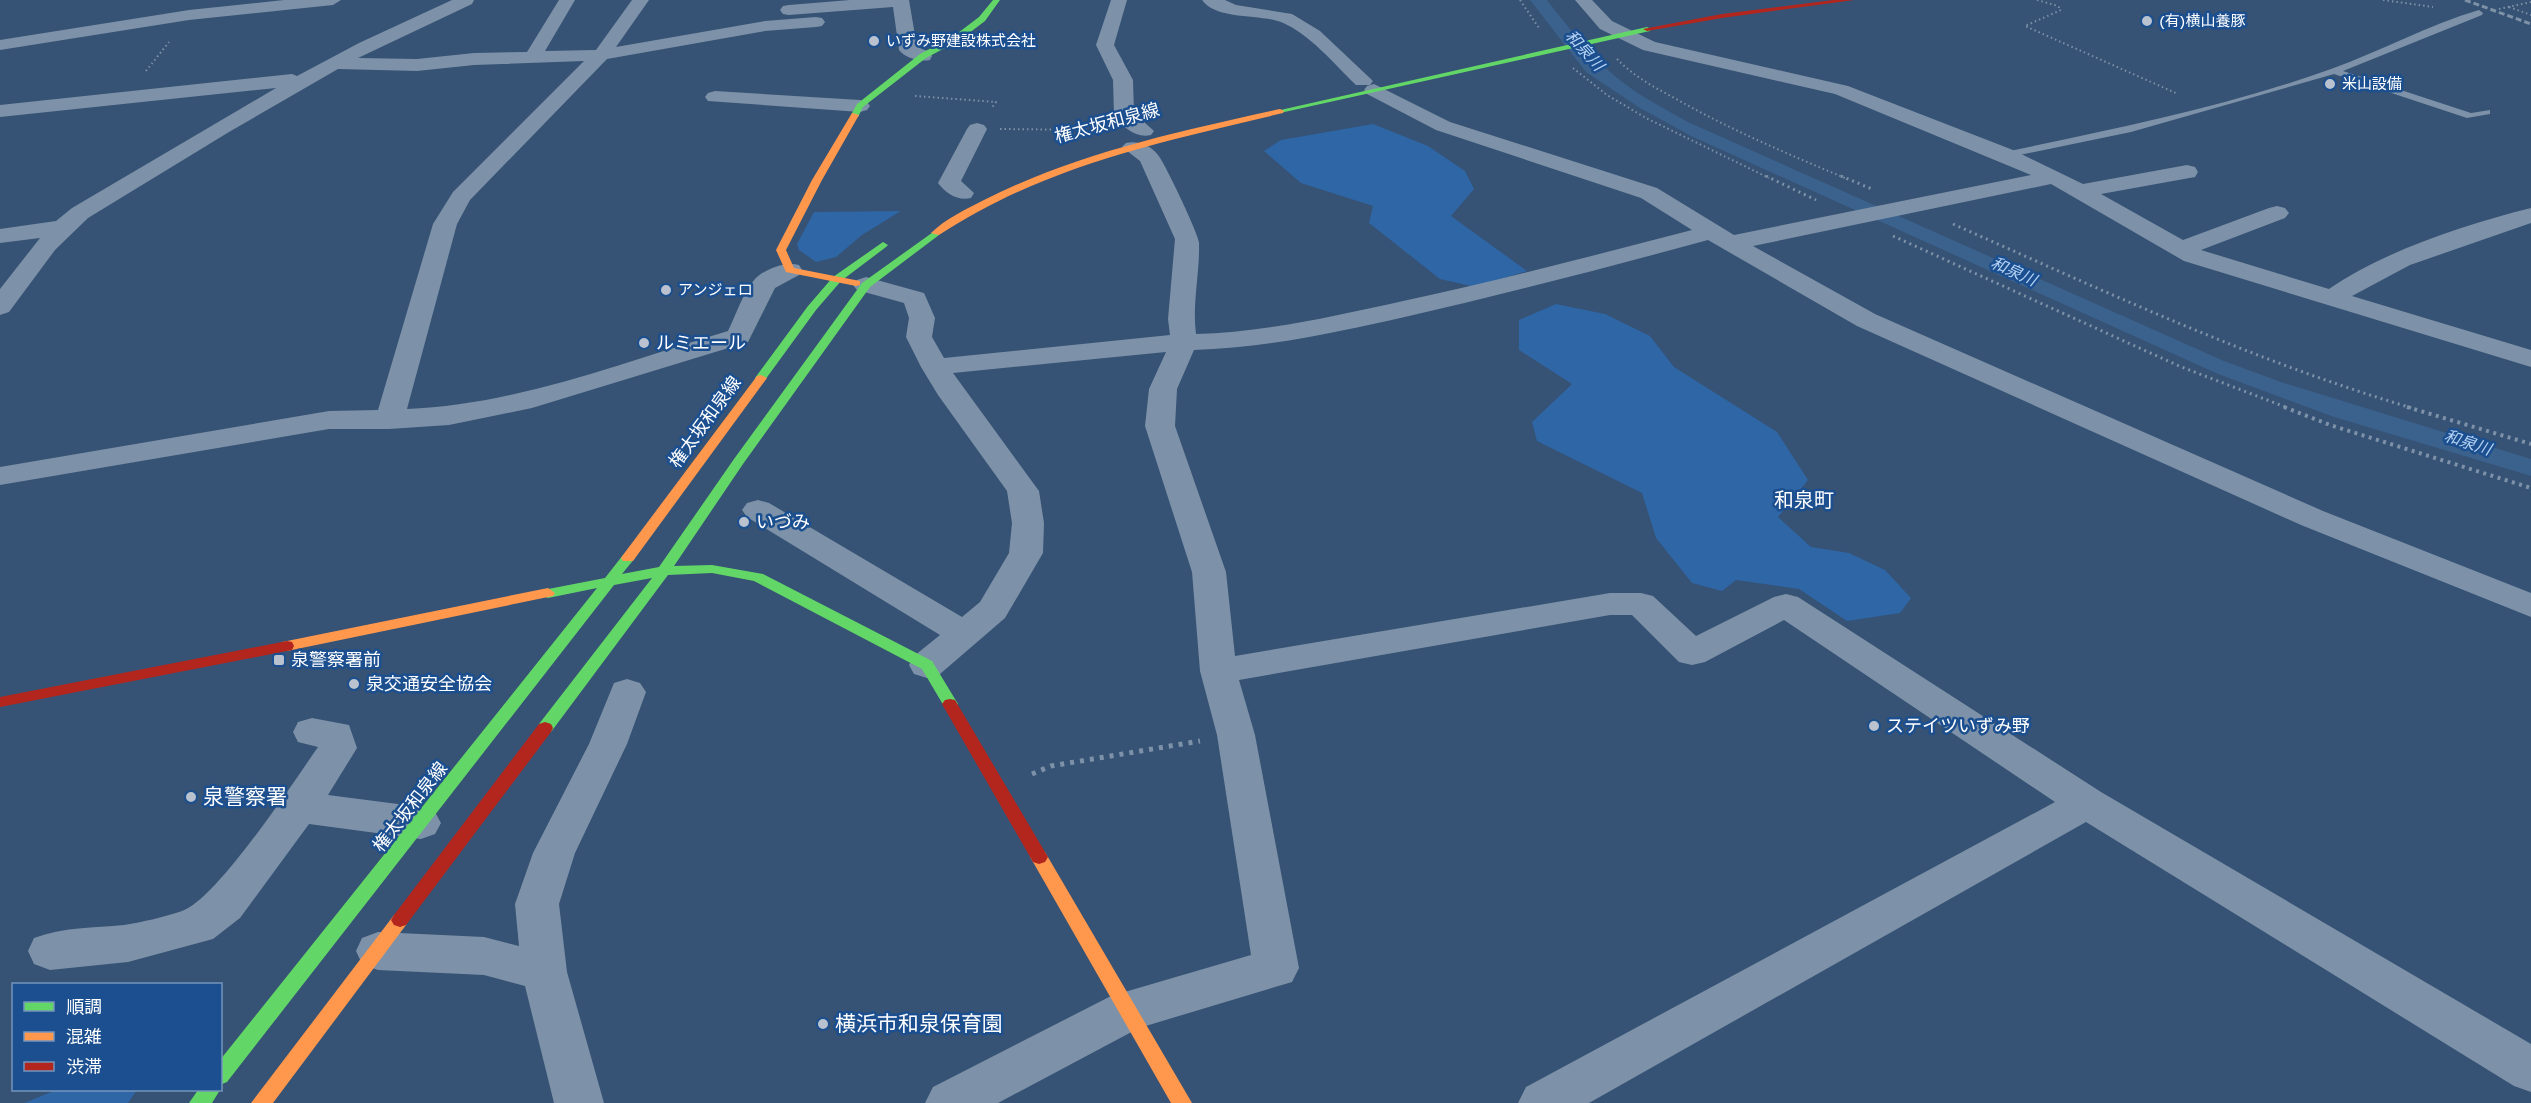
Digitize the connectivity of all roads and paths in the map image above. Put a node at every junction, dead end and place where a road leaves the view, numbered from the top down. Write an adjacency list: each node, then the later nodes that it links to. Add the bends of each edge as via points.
1 (333, 0): 20 (street)
2 (466, 0): 30 (street)
3 (567, 0): 29 (street)
4 (641, 0): 27 (street)
5 (901, 0): 18 (street); 28 (street, via 908,50)
6 (997, 0): 28 (street, via 982,19 957,38)
7 (1119, 0): 42 (street, via 1105,45 1123,80 1124,116)
8 (1210, 0): 17 (street, via 1233,9)
9 (1520, 0): 25 (path)
10 (1583, 0): 23 (street)
11 (1762, 0): 23 (street)
12 (1851, 0): 23 (street)
13 (2037, 0): 38 (path, via 2061,10 2025,26)
14 (2531, 2): 15 (path)
15 (2508, 7): 19 (path); 21 (path)
16 (112, 9): 24 (street)
17 (1284, 9): 33 (street)
18 (762, 12)
19 (2479, 13): 31 (lane)
20 (189, 15): 24 (street); 36 (path)
21 (2531, 15)
22 (816, 22): 27 (street, via 745,29)
23 (1599, 34): 25 (street, 権太坂和泉線); 44 (street, via 1841,90); 49 (path, via 1621,64 1695,111)
24 (28, 40): 26 (street)
25 (1553, 43): 33 (street, 権太坂和泉線); 52 (path, via 1581,76 1607,96)
26 (0, 45)
27 (601, 55): 29 (street); 66 (street, via 461,197 445,225)
28 (923, 56): 34 (street)
29 (532, 58): 30 (street, via 417,65)
30 (332, 63): 32 (street)
31 (2334, 71): 38 (lane); 40 (lane, via 2471,116)
32 (302, 79): 36 (street); 53 (street)
33 (1369, 85): 42 (street, 権太坂和泉線); 42 (street, 権太坂和泉線); 55 (street, via 1443,126 1649,192)
34 (875, 93): 37 (street); 41 (path, via 996,102)
35 (715, 97): 37 (street)
36 (125, 98): 39 (street)
37 (860, 106): 58 (street, via 781,250)
38 (2206, 107): 44 (lane, via 2127,130)
39 (0, 111)
40 (2486, 112)
41 (977, 129): 42 (path); 48 (street, via 949,183)
42 (1138, 139): 43 (street, 権太坂和泉線); 60 (street, 権太坂和泉線, via 978,205); 63 (street, via 1187,239 1181,319)
43 (1090, 145)
44 (2005, 155): 46 (street)
45 (2187, 172): 47 (street)
46 (2044, 179): 47 (street); 49 (street)
47 (2080, 191): 57 (street)
48 (963, 194)
49 (1909, 208): 52 (street); 67 (path, via 2282,365 2394,404)
50 (2277, 213): 57 (street)
51 (2531, 214): 61 (street, via 2409,258 2352,283)
52 (1858, 218): 55 (street); 69 (path, via 2179,366 2330,425)
53 (60, 228): 54 (street); 62 (street)
54 (0, 236)
55 (1720, 237): 63 (street, via 1341,323 1234,341); 73 (street, via 1866,320 1937,354)
56 (893, 238): 59 (street, 権太坂和泉線)
57 (2180, 250): 61 (street)
58 (790, 270): 59 (street); 66 (street, via 765,283 739,336 527,414)
59 (837, 279): 60 (street); 72 (street, 権太坂和泉線)
60 (866, 285): 65 (street, via 915,298 922,318 919,337); 71 (street, 権太坂和泉線)
61 (2332, 299): 64 (street)
62 (0, 307)
63 (1184, 342): 65 (street); 76 (street, via 1163,389 1160,426 1209,572)
64 (2531, 359)
65 (935, 367): 74 (street, via 1023,491 1028,523 1026,553 993,610)
66 (389, 420): 68 (street, via 329,420)
67 (2531, 444)
68 (0, 476)
69 (2531, 488)
70 (758, 510): 74 (street)
71 (664, 571): 72 (street); 75 (street, via 712,568 758,577); 86 (street, 権太坂和泉線)
72 (613, 579): 78 (street); 84 (street, 権太坂和泉線)
73 (2523, 608)
74 (964, 634): 75 (street)
75 (927, 665): 81 (street)
76 (1218, 671): 80 (street); 82 (street, via 1610,604 1641,604 1692,653 1786,605)
77 (627, 692): 87 (street, via 608,744 554,853 537,904)
78 (0, 702)
79 (312, 732): 83 (street, via 336,735 338,747)
80 (1236, 735): 81 (path, via 1052,766); 88 (street, via 1276,968)
81 (999, 789): 88 (street)
82 (2087, 803): 89 (street); 97 (street)
83 (300, 807): 84 (street); 85 (street, via 225,905 197,926 128,944)
84 (421, 823): 90 (street, 権太坂和泉線)
85 (50, 951)
86 (378, 951): 87 (street, via 484,956); 93 (street, 権太坂和泉線)
87 (544, 972): 94 (street)
88 (1127, 1011): 95 (street); 96 (street)
89 (2531, 1070)
90 (222, 1073)
91 (208, 1091): 92 (street)
92 (199, 1103)
93 (261, 1103)
94 (579, 1103)
95 (950, 1103)
96 (1182, 1103)
97 (1543, 1103)

